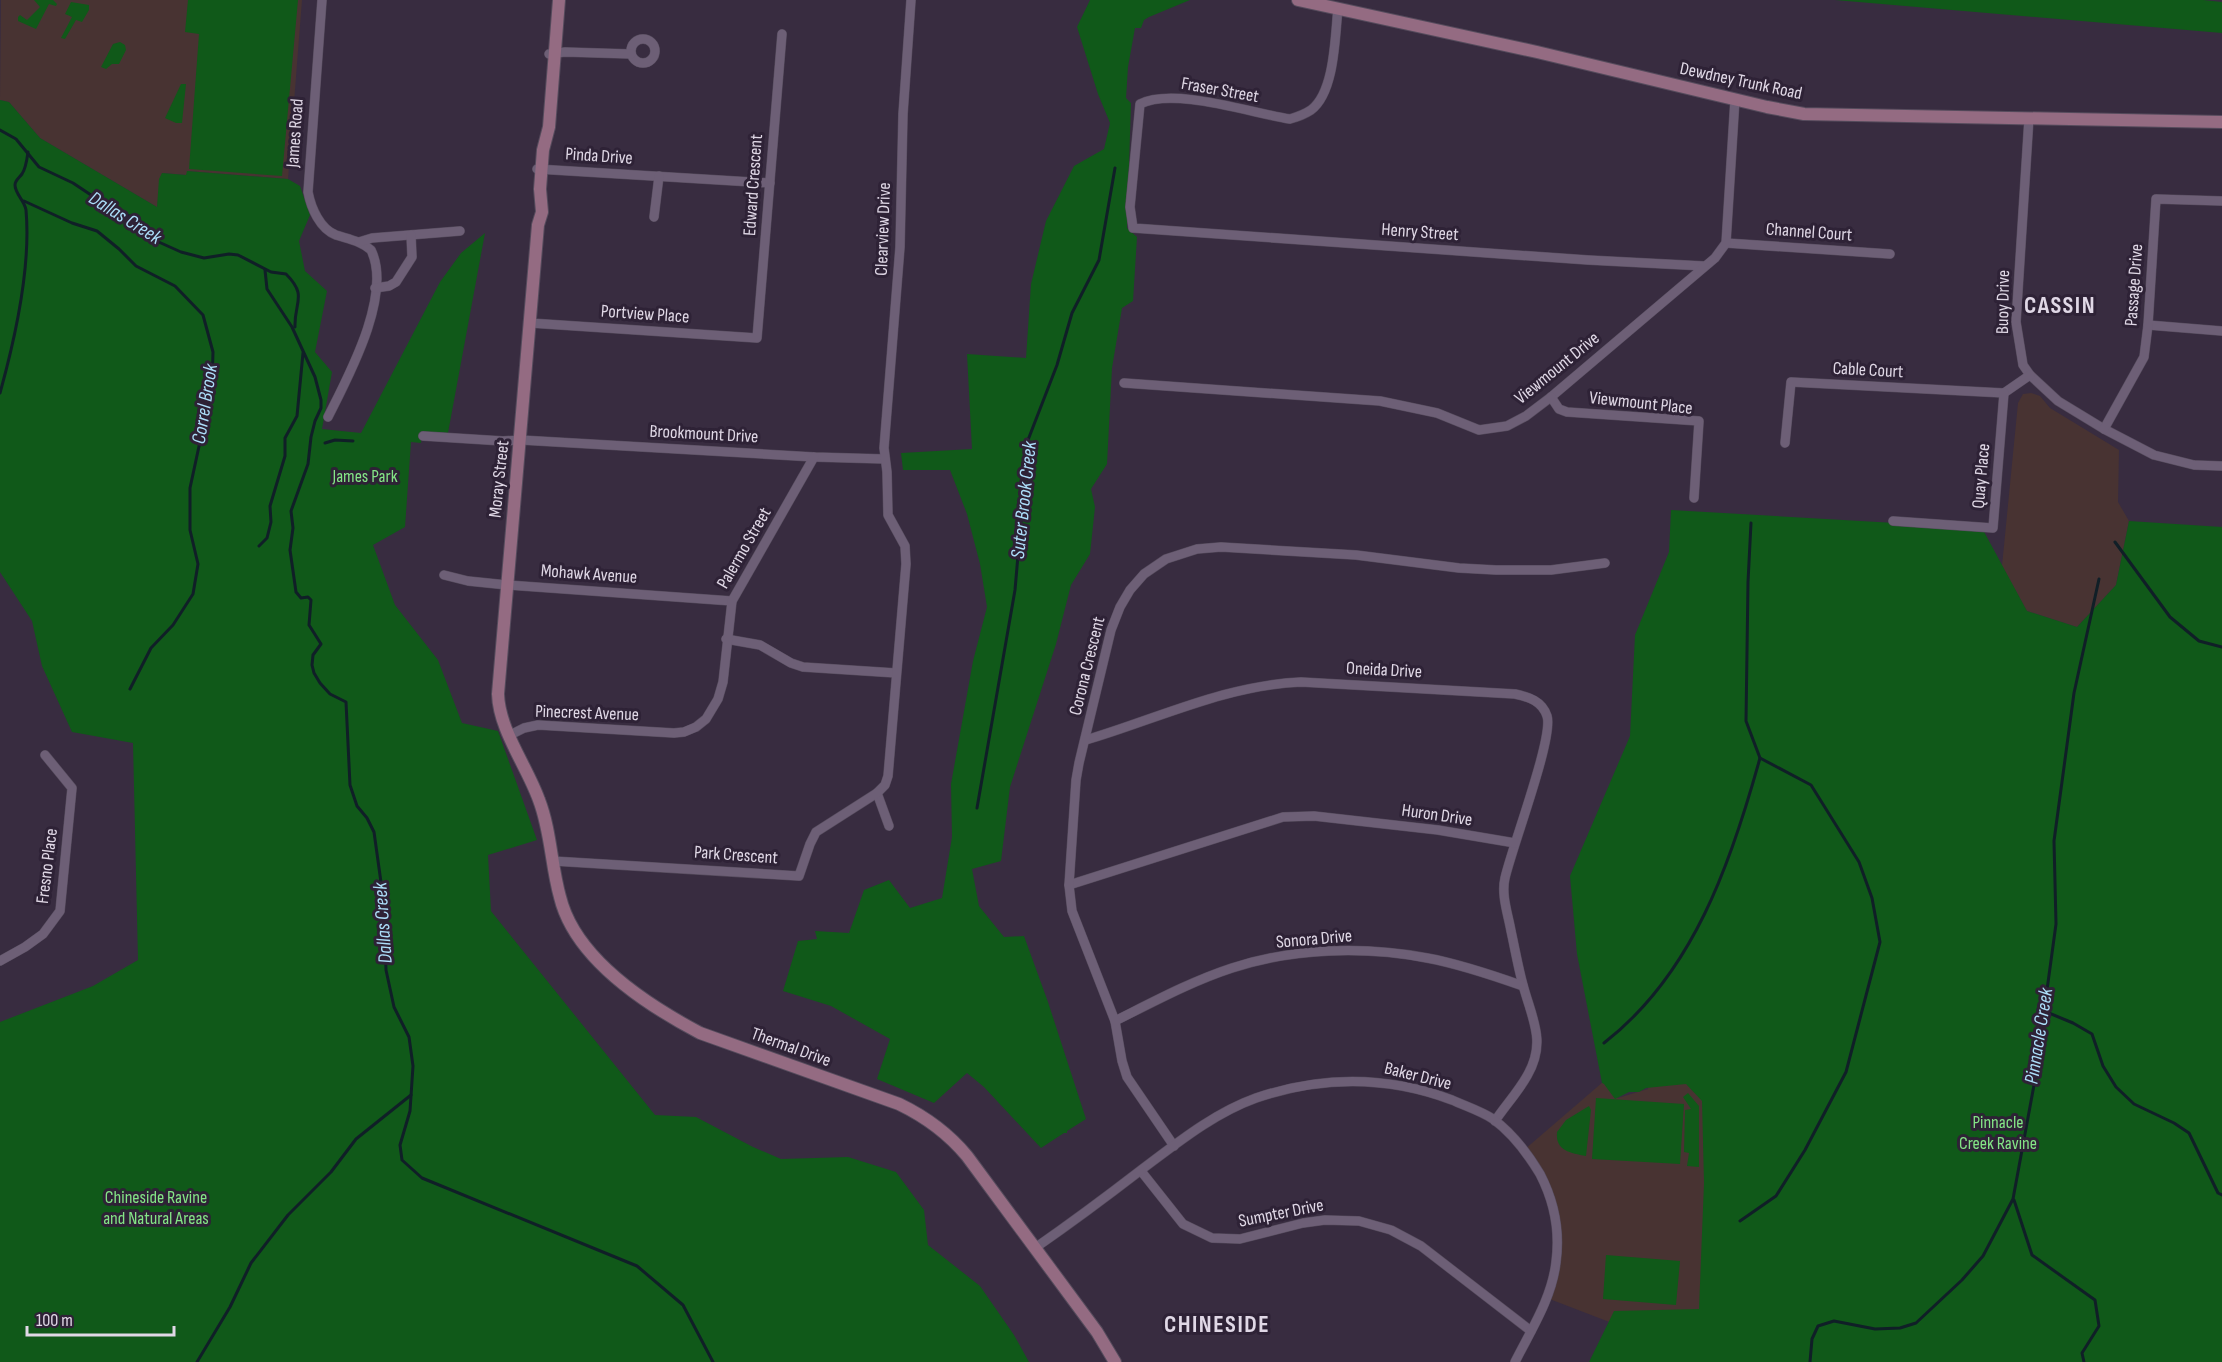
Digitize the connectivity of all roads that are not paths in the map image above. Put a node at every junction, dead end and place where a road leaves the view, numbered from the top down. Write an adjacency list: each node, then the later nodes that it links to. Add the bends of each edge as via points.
1 (322, 0): 21 (street, James Road, via 308,192 328,231)
2 (550, 0): 8 (street, Moray Street)
3 (559, 0): 8 (street, Moray Street)
4 (911, 0): 40 (street, Clearview Drive)
5 (1298, 0): 6 (street, Dewdney Trunk Road)
6 (1338, 8): 10 (street, Dewdney Trunk Road); 18 (street, Fraser Street, via 1326,90 1312,110 1290,119 1169,98 1148,99 1140,104 1130,207)
7 (782, 34): 15 (street, Edward Crescent)
8 (552, 54): 9 (street); 13 (street, Moray Street, via 549,127)
9 (631, 54)
10 (1735, 99): 11 (street, Dewdney Trunk Road, via 1804,114); 22 (street)
11 (2029, 118): 12 (street, Dewdney Trunk Road); 30 (street, Buoy Drive, via 2016,322 2019,350)
12 (2222, 122)
13 (539, 169): 14 (street, Pinda Drive); 26 (street, Moray Street, via 542,212)
14 (659, 176): 15 (street, Pinda Drive); 17 (street)
15 (770, 183): 29 (street, Edward Crescent)
16 (2222, 201): 27 (street, Passage Drive, via 2156,200)
17 (654, 217)
18 (1133, 228): 24 (street, Henry Street)
19 (460, 231): 20 (street, James Road)
20 (411, 235): 21 (street, James Road); 25 (street, via 412,257 396,282)
21 (359, 242): 25 (street, via 373,255)
22 (1726, 243): 23 (street, Channel Court); 24 (street, Viewmount Drive)
23 (1890, 254)
24 (1704, 266): 33 (street, Viewmount Drive)
25 (375, 288): 34 (street, via 363,344)
26 (530, 323): 29 (street, Portview Place); 37 (street, Moray Street)
27 (2148, 325): 28 (street); 35 (street, Passage Drive, via 2144,357)
28 (2222, 331)
29 (757, 338)
30 (2030, 375): 32 (street); 35 (street, Buoy Drive, via 2058,401)
31 (1124, 383): 33 (street, Viewmount Drive, via 1380,401 1437,412 1479,430 1508,426)
32 (2004, 393): 38 (street, Cable Court, via 1791,382); 43 (street, Quay Place, via 1993,528)
33 (1551, 397): 42 (street, Viewmount Place, via 1567,412 1699,421)
34 (328, 417)
35 (2103, 429): 41 (street, Buoy Drive, via 2154,455 2194,465)
36 (423, 436): 37 (street, Brookmount Drive)
37 (521, 440): 39 (street, Brookmount Drive); 46 (street, Moray Street)
38 (1785, 443)
39 (814, 457): 40 (street, Brookmount Drive); 47 (street, Palermo Street)
40 (885, 459): 49 (street, via 888,515 903,540 907,556)
41 (2222, 466)
42 (1694, 498)
43 (1893, 521)
44 (1605, 563): 52 (street, Corona Crescent, via 1551,570 1496,570 1356,555 1221,547 1181,553 1144,574 1124,599 1112,630)
45 (444, 575): 46 (street, Mohawk Avenue)
46 (507, 585): 47 (street, Mohawk Avenue); 51 (street, Moray Street, via 498,694 501,717)
47 (732, 601): 48 (street, Palermo Street)
48 (726, 639): 49 (street, via 760,645 803,667); 50 (street, Palermo Street, via 722,688 709,714 691,730)
49 (896, 673): 54 (street, via 887,780)
50 (664, 733): 51 (street, Pinecrest Avenue, via 538,725)
51 (510, 735): 57 (street, Thermal Drive, via 539,798)
52 (1086, 740): 56 (street, Oneida Drive, via 1272,683 1527,696 1544,709 1549,729); 58 (street, Corona Crescent, via 1076,780)
53 (45, 755): 59 (street, Fresno Place, via 72,788 60,910 43,934)
54 (877, 793): 55 (street); 57 (street, Park Crescent, via 816,832 799,876)
55 (889, 826)
56 (1515, 843): 58 (street, Huron Drive, via 1314,816 1283,817); 60 (street, via 1504,889)
57 (552, 861): 65 (street, Thermal Drive, via 571,926 624,984 700,1033 899,1104 923,1117 960,1147)
58 (1069, 885): 61 (street, Corona Crescent, via 1074,918)
59 (0, 961)
60 (1523, 986): 61 (street, Sonora Drive, via 1428,958 1380,952 1312,953 1232,968); 62 (street, via 1538,1042 1527,1075)
61 (1115, 1021): 63 (street, Corona Crescent, via 1127,1077)
62 (1495, 1120): 63 (street, Baker Drive, via 1443,1097 1396,1084 1339,1081 1254,1099 1208,1122); 66 (street, Baker Drive, via 1534,1165 1555,1216 1555,1273)
63 (1173, 1146): 64 (street, Baker Drive)
64 (1141, 1171): 65 (street, Baker Drive); 66 (street, Sumpter Drive, via 1183,1224 1212,1238 1240,1239 1325,1220 1359,1221 1391,1230 1421,1246)
65 (1035, 1248): 67 (street, Thermal Drive)
66 (1531, 1331): 68 (street, Baker Drive)
67 (1115, 1362)
68 (1515, 1362)

